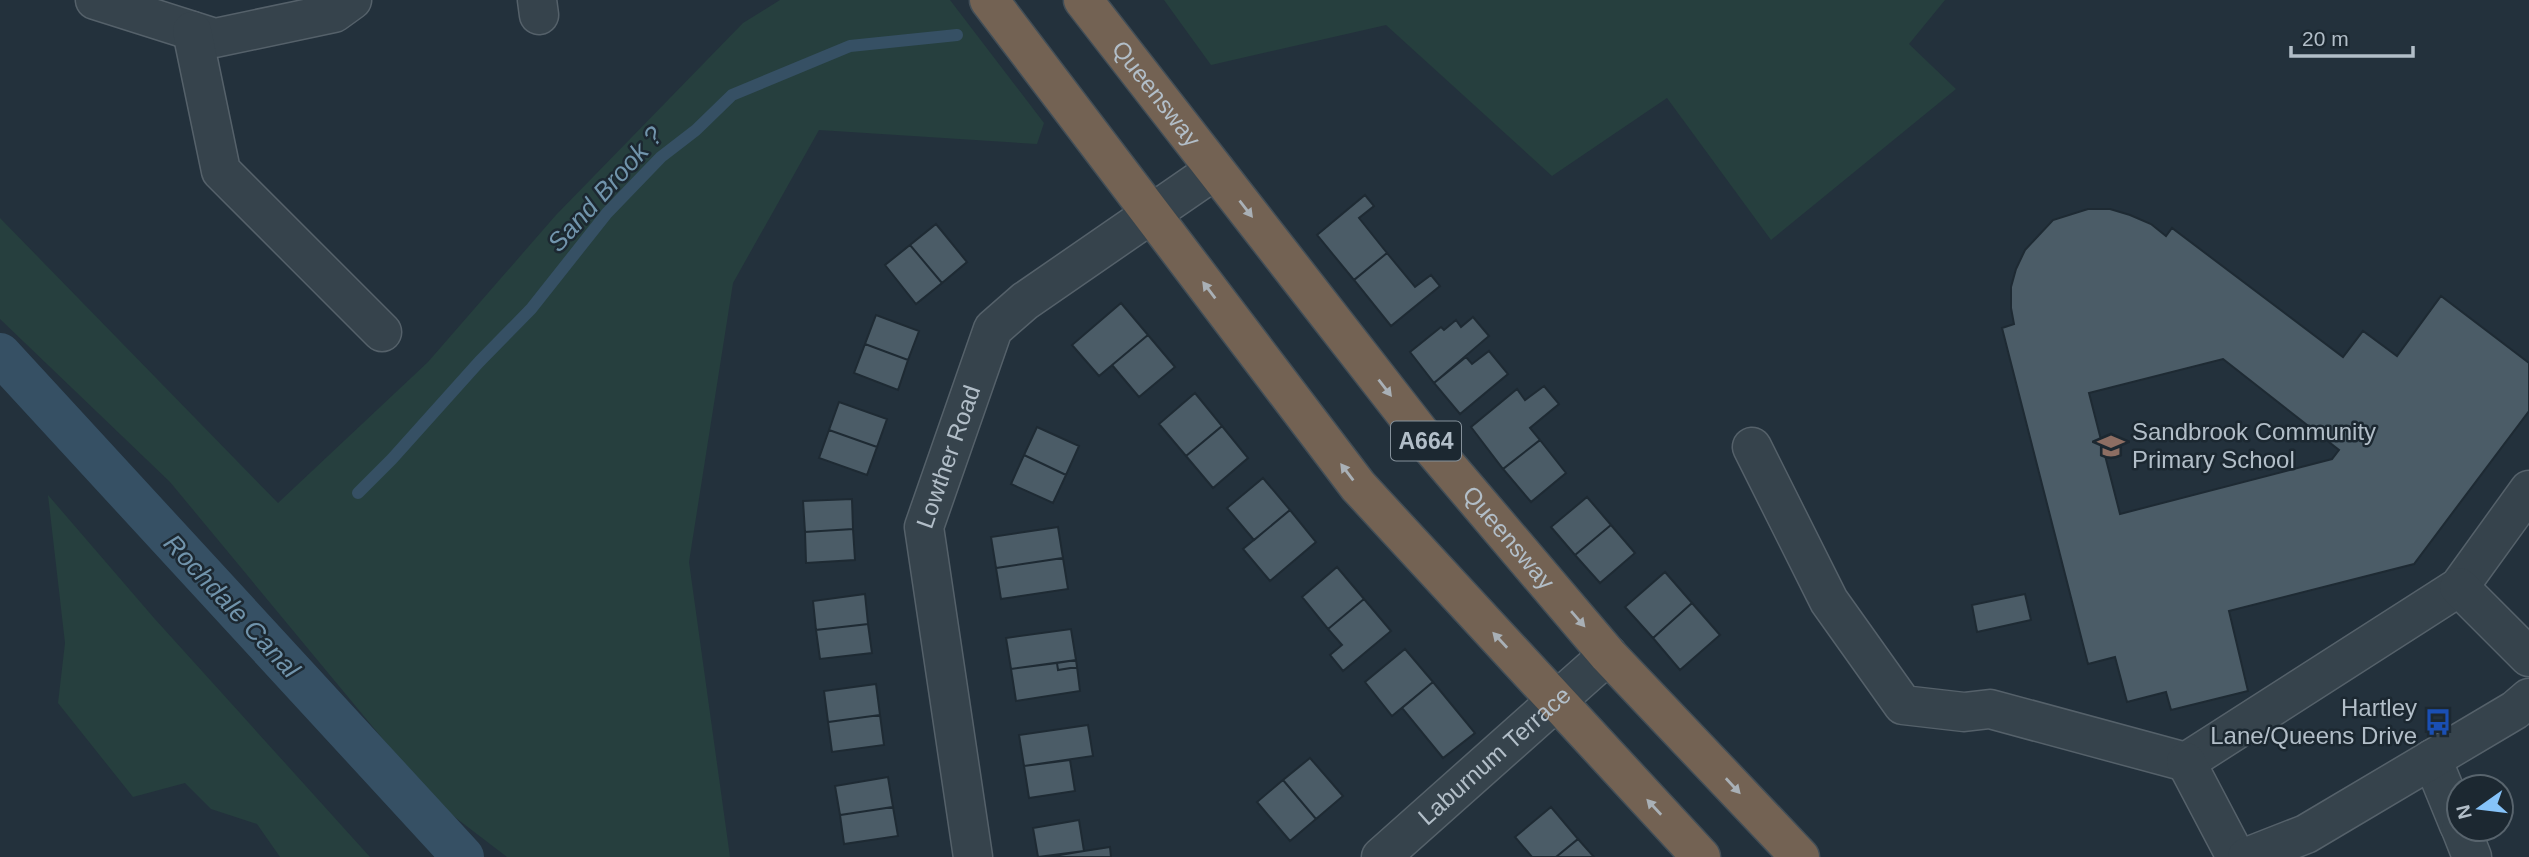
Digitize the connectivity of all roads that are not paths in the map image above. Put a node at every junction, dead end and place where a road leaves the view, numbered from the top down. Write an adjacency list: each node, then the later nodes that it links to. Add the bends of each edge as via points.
1 (95, 0): 5 (street)
2 (352, 0): 5 (street, via 334,13 215,38)
3 (989, 0): 7 (highway)
4 (1083, 0): 6 (highway, Queensway / A664)
5 (192, 31): 8 (street, via 221,171)
6 (1215, 170): 7 (street, Lowther Road); 12 (highway, Queensway / A664, one-way to 12, via 1432,449)
7 (1150, 212): 15 (highway, one-way to 7, via 1358,486); 19 (street, Lowther Road, via 993,329 924,527)
8 (382, 332)
9 (1752, 447): 17 (street, via 1829,601 1903,705 1964,712 1990,709)
10 (2529, 490): 11 (street)
11 (2459, 587): 13 (street); 17 (street)
12 (1608, 654): 15 (street, Laburnum Terrace); 22 (highway, Queensway / A664, one-way to 22)
13 (2529, 657)
14 (2529, 698): 16 (street)
15 (1556, 701): 20 (street, Laburnum Terrace); 21 (highway, one-way to 15)
16 (2432, 760): 18 (street); 24 (street, via 2306,834)
17 (2186, 762): 23 (street)
18 (2445, 791)
19 (973, 857)
20 (1381, 857)
21 (1701, 857)
22 (1800, 857)
23 (2236, 857)
24 (2247, 857)

